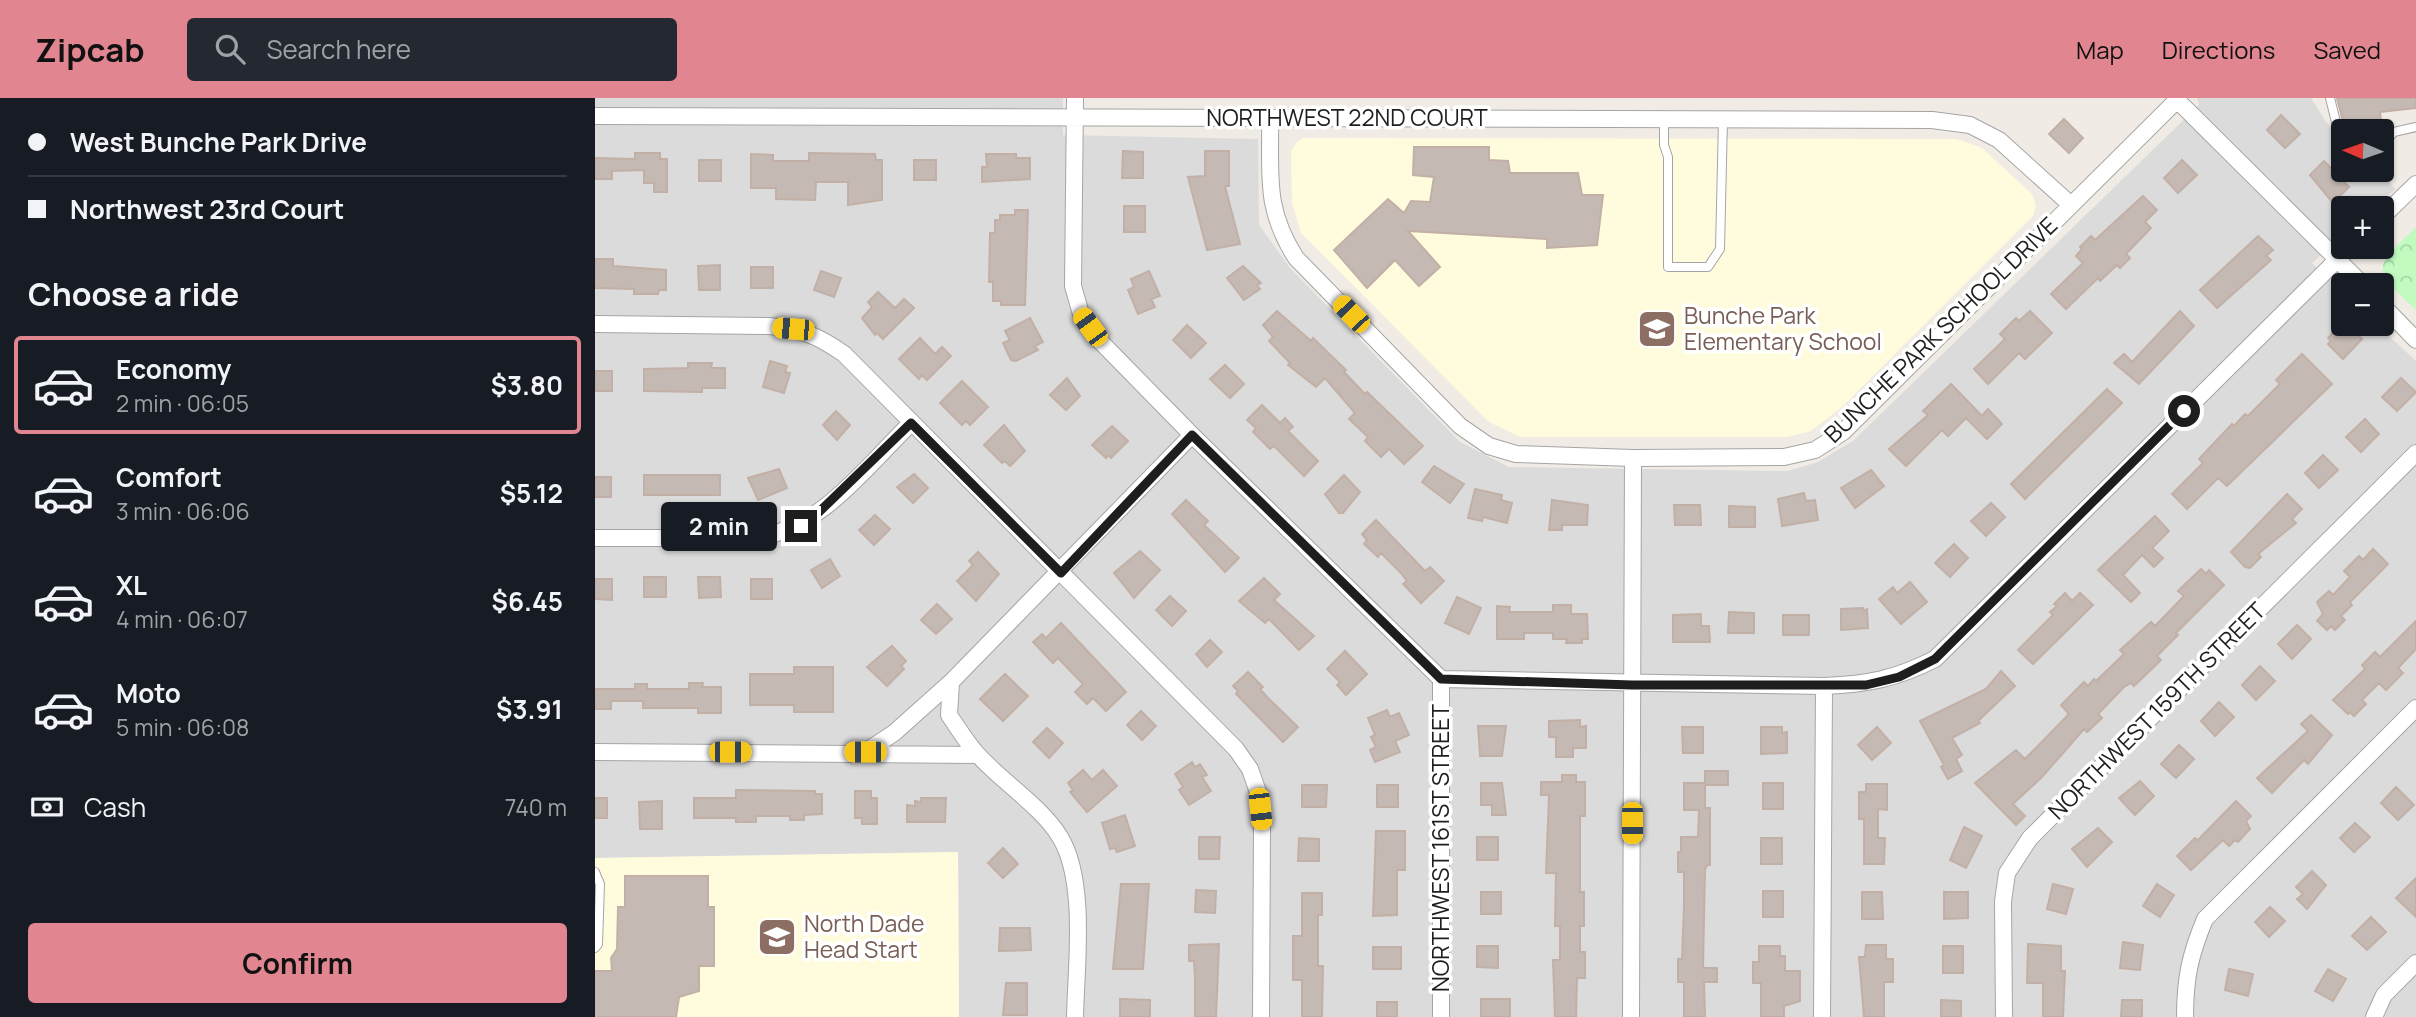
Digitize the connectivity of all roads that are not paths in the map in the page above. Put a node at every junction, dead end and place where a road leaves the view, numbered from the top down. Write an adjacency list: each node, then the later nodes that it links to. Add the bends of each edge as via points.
1 (1075, 98): 5 (street)
2 (2330, 98): 9 (lane)
3 (2177, 99): 13 (street, BUNCHE PARK SCHOOL DRIVE); 15 (street)
4 (595, 116): 5 (street, NORTHWEST 22ND COURT)
5 (1075, 116): 6 (street, NORTHWEST 22ND COURT); 22 (street, via 1073,286 1081,314 1098,339)
6 (1270, 119): 7 (street, NORTHWEST 22ND COURT); 24 (street, BUNCHE PARK SCHOOL DRIVE, via 1271,199 1279,231 1296,258 1460,426 1489,446 1516,454)
7 (1664, 119): 8 (street, NORTHWEST 22ND COURT); 8 (lane, via 1668,267 1708,267 1720,249)
8 (1723, 119): 13 (street, NORTHWEST 22ND COURT, via 1931,120 1970,125 1999,140)
9 (2335, 119)
10 (2416, 127): 11 (lane)
11 (2394, 133)
12 (2416, 184): 14 (street)
13 (2071, 205): 24 (street, BUNCHE PARK SCHOOL DRIVE, via 1843,432 1815,450 1784,457)
14 (2394, 205)
15 (2331, 253)
16 (2337, 259): 17 (street); 30 (street, via 1935,659 1899,677 1866,685)
17 (2351, 273)
18 (2394, 317): 20 (street)
19 (595, 324): 21 (street, via 769,326 820,337 844,354)
20 (2416, 340)
21 (911, 423): 25 (street, via 818,513 780,535); 26 (street)
22 (1192, 435): 26 (street); 27 (street)
23 (2416, 453): 49 (street, NORTHWEST 159TH STREET, via 2030,838 2007,873)
24 (1633, 458): 29 (street)
25 (595, 538)
26 (1061, 573): 28 (street); 45 (street, via 1237,749 1250,769 1262,826)
27 (1441, 679): 29 (street); 46 (street, NORTHWEST 161ST STREET)
28 (951, 682): 32 (street); 33 (street)
29 (1632, 685): 30 (street); 47 (street)
30 (1824, 686): 48 (street)
31 (2416, 708): 50 (street, via 2205,919 2190,953)
32 (921, 710): 33 (street); 35 (street)
33 (949, 715): 34 (street)
34 (959, 730): 38 (street, via 958,743); 40 (street)
35 (894, 733): 37 (street); 39 (street)
36 (595, 752): 37 (street)
37 (865, 752): 39 (street)
38 (948, 754): 39 (street); 40 (street)
39 (899, 755)
40 (977, 755): 44 (street, via 1060,837 1071,866 1076,899)
41 (595, 872): 42 (lane, via 600,884 599,944)
42 (595, 948)
43 (2416, 963): 51 (street, via 2384,995)
44 (1075, 1017)
45 (1261, 1017)
46 (1441, 1017)
47 (1631, 1017)
48 (1822, 1017)
49 (2004, 1017)
50 (2185, 1017)
51 (2374, 1017)

